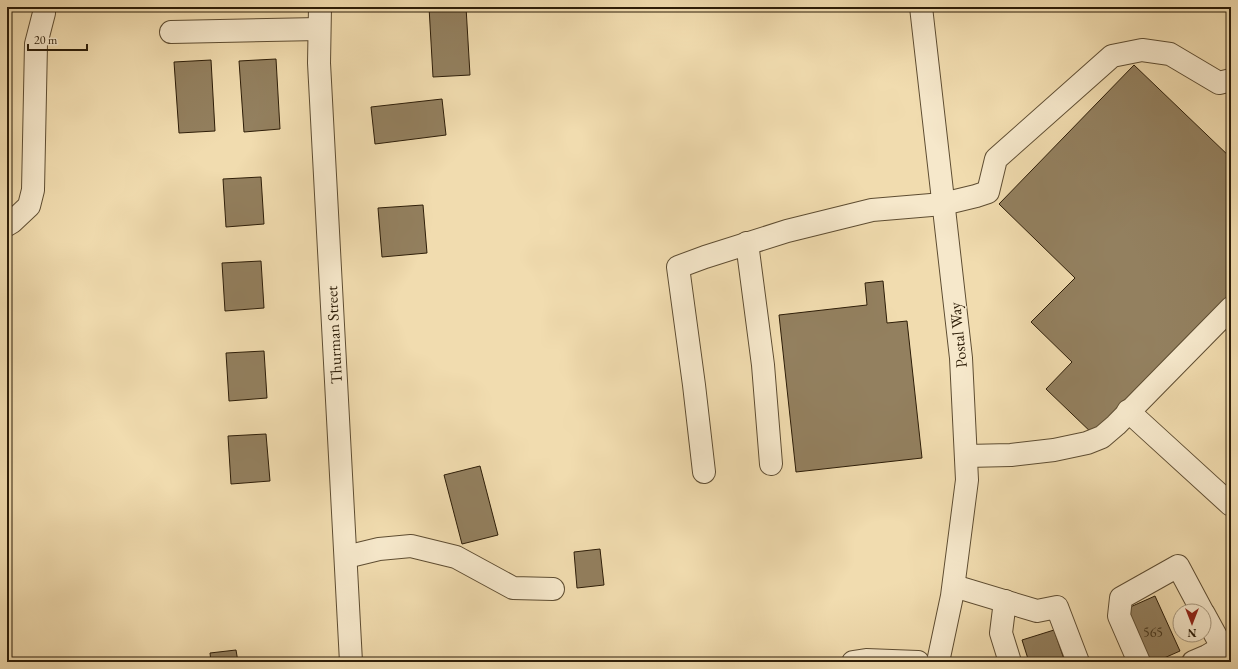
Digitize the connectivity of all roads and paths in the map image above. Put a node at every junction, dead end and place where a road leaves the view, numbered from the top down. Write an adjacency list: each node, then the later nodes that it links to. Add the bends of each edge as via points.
1 (44, 7): 8 (street, via 36,44 33,190 29,206)
2 (320, 7): 4 (street, Thurman Street)
3 (921, 7): 7 (street, Postal Way)
4 (320, 29): 5 (street); 16 (street, Thurman Street, via 319,63)
5 (171, 32)
6 (1231, 80): 7 (street, via 1219,83 1170,54 1142,50 1112,56 996,159 988,192)
7 (943, 204): 9 (street, via 872,210); 12 (street, Postal Way, via 961,358)
8 (7, 225)
9 (747, 243): 13 (street, via 763,365); 14 (street, via 678,267)
10 (1231, 308): 11 (street)
11 (1128, 411): 12 (street, via 1102,437 1087,443 1011,455); 15 (street)
12 (966, 456): 17 (street, Postal Way, via 967,480)
13 (770, 464)
14 (704, 472)
15 (1231, 505)
16 (346, 557): 18 (street, via 379,549 411,546 456,557 513,588); 24 (street, Thurman Street)
17 (954, 586): 19 (street); 26 (street, Postal Way)
18 (553, 589)
19 (1005, 601): 27 (street, via 1001,633); 28 (street, via 1037,611 1057,607)
20 (1198, 603): 29 (street, via 1178,566 1121,598 1119,616)
21 (1212, 625): 22 (street)
22 (1226, 645): 30 (street)
23 (861, 661): 25 (street)
24 (351, 662)
25 (918, 662)
26 (938, 662)
27 (1010, 662)
28 (1078, 662)
29 (1140, 662)
30 (1193, 662)

